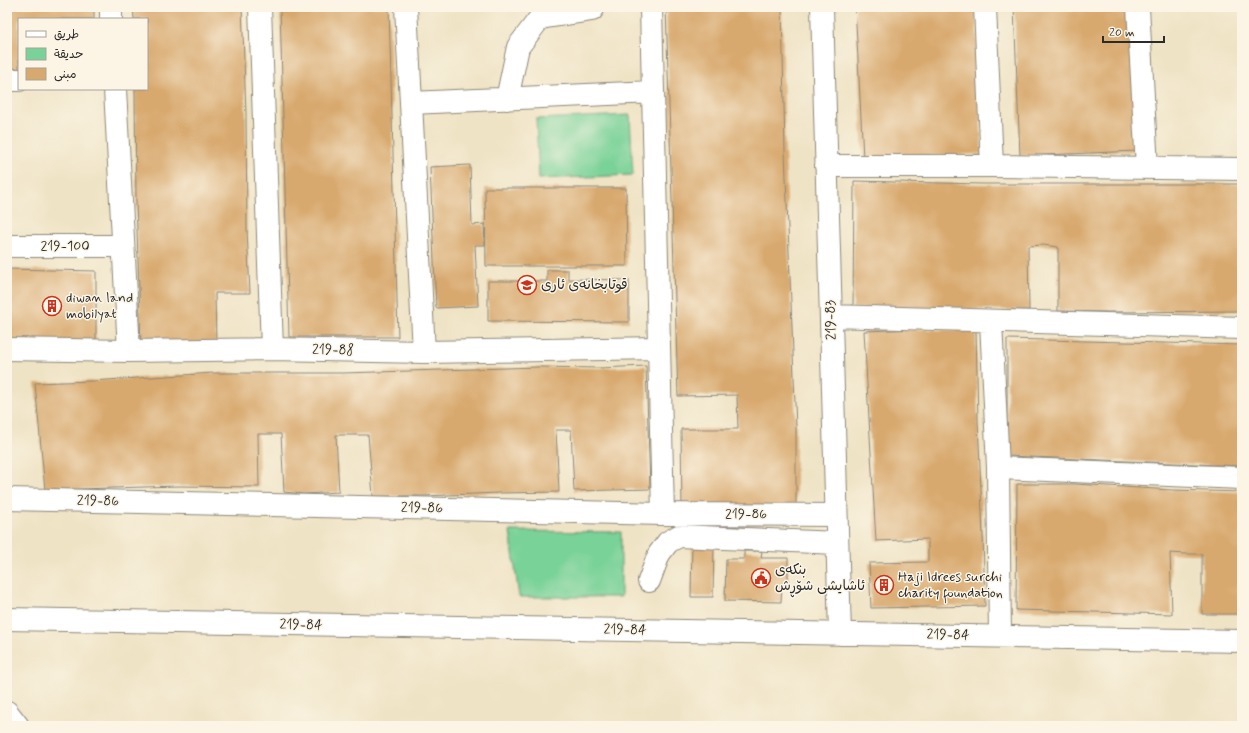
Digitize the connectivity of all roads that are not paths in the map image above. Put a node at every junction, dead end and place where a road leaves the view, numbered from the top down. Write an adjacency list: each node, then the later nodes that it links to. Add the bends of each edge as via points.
1 (111, 7): 9 (street)
2 (260, 7): 27 (street)
3 (406, 7): 15 (street)
4 (594, 7): 14 (street, via 592,10 540,18 518,46)
5 (652, 7): 13 (street)
6 (822, 7): 16 (street, 219-83)
7 (985, 7): 17 (street)
8 (1138, 7): 18 (street)
9 (112, 18)
10 (7, 80): 11 (street)
11 (18, 80)
12 (115, 90): 21 (street)
13 (653, 92): 14 (street); 25 (street)
14 (507, 99): 15 (street)
15 (411, 103): 29 (street)
16 (826, 166): 17 (street); 22 (street, 219-83)
17 (992, 166): 18 (street)
18 (1147, 168): 19 (street)
19 (1242, 169)
20 (7, 246): 21 (street, 219-100)
21 (123, 246): 28 (street)
22 (831, 316): 23 (street); 34 (street, 219-83)
23 (991, 321): 24 (street); 30 (street)
24 (1242, 328)
25 (659, 348): 29 (street, 219-88); 33 (street)
26 (7, 349): 28 (street, 219-88)
27 (272, 349): 28 (street, 219-88); 29 (street, 219-88)
28 (129, 352)
29 (424, 352)
30 (998, 468): 31 (street); 39 (street)
31 (1242, 478)
32 (7, 498): 33 (street, 219-86)
33 (663, 514): 34 (street, 219-86)
34 (836, 515): 35 (street, 219-83)
35 (837, 543): 36 (street, via 679,536 668,542 659,554); 38 (street, 219-83)
36 (649, 581)
37 (7, 620): 38 (street, 219-84)
38 (840, 634): 39 (street, 219-84)
39 (1000, 636): 40 (street, 219-84)
40 (1242, 641)
41 (7, 712): 42 (street)
42 (18, 726)

